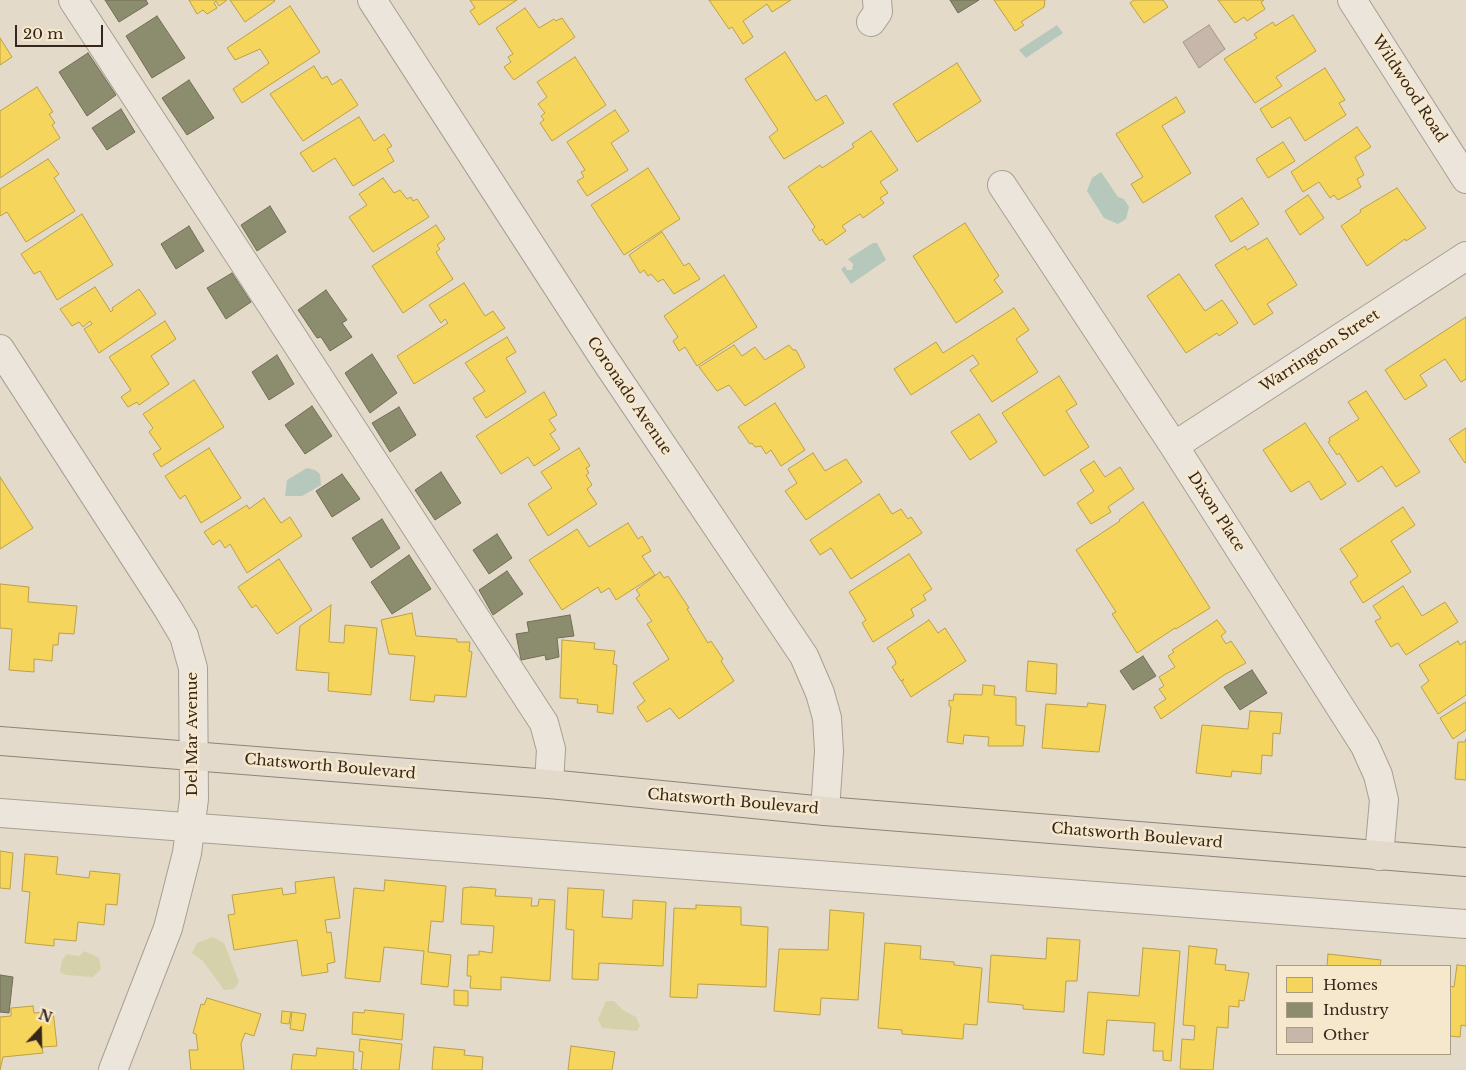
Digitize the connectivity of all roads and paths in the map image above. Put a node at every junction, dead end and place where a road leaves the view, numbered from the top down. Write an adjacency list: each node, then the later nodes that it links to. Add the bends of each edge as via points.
1 (73, 0): 11 (street, via 544,723 551,749)
2 (372, 0): 12 (street, Coronado Avenue, via 603,358 804,656 827,718 829,751)
3 (1352, 0): 4 (street, Wildwood Road)
4 (1466, 179)
5 (1002, 185): 8 (street, Dixon Place)
6 (1466, 256): 8 (street, Warrington Street)
7 (0, 349): 10 (street, Del Mar Avenue, via 184,636 194,676)
8 (1174, 446): 15 (street, Dixon Place, via 1365,746 1378,775 1384,800)
9 (0, 741): 10 (main road, Chatsworth Boulevard)
10 (195, 756): 11 (main road, Chatsworth Boulevard); 14 (street, Del Mar Avenue)
11 (549, 784): 12 (main road, Chatsworth Boulevard)
12 (825, 811): 15 (main road, Chatsworth Boulevard)
13 (0, 813): 14 (street)
14 (191, 828): 17 (street); 18 (street, Del Mar Avenue, via 168,928)
15 (1379, 856): 16 (main road, Chatsworth Boulevard)
16 (1466, 862)
17 (1466, 924)
18 (113, 1070)

